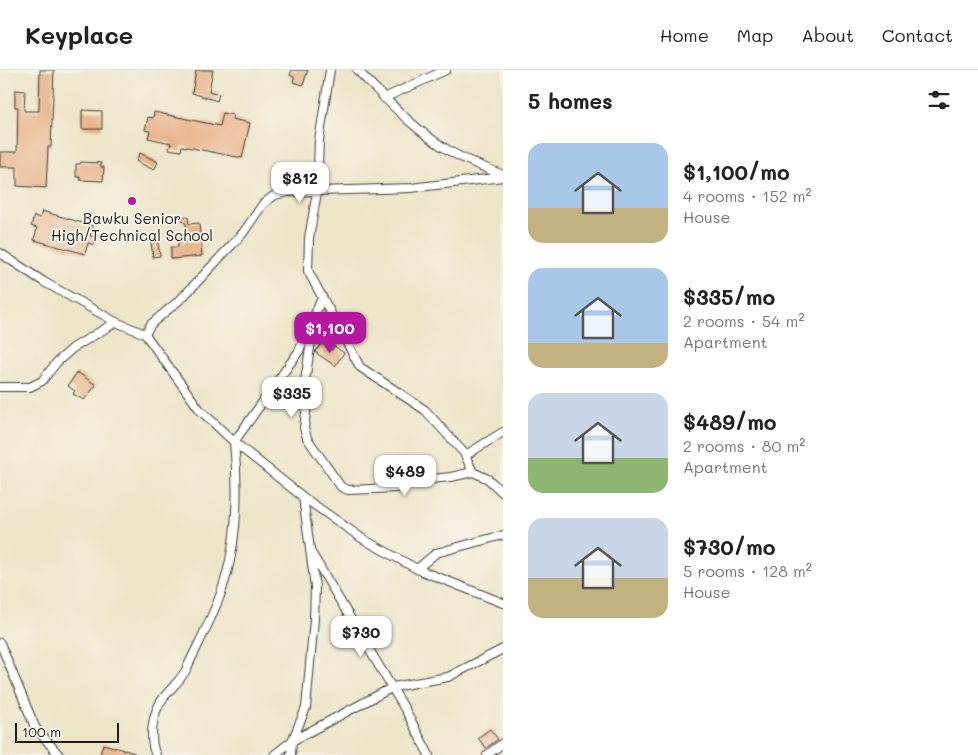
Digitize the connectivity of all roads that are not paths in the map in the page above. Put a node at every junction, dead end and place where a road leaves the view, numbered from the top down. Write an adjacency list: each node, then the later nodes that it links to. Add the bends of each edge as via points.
1 (330, 70): 6 (street, via 319,141)
2 (357, 70): 4 (street)
3 (446, 70): 4 (street)
4 (384, 98): 5 (street, via 442,146)
5 (503, 176): 6 (street, via 411,188)
6 (317, 192): 8 (street, via 307,267); 11 (street, via 275,195 263,204 243,233 182,298 151,324)
7 (0, 254): 9 (street)
8 (322, 298): 10 (street); 15 (street, via 360,367 416,402)
9 (116, 322): 11 (street); 12 (street, via 73,348 42,381 30,387)
10 (308, 332): 14 (street, via 289,366); 16 (street, via 311,341 304,388 307,405 304,428 307,438 340,487 348,490 396,488 412,481)
11 (146, 334): 14 (street, via 200,410)
12 (0, 387)
13 (503, 432): 15 (street)
14 (234, 442): 18 (street); 29 (street, via 238,482 236,524 222,589 182,678 156,711 152,738)
15 (466, 455): 16 (street)
16 (473, 472): 17 (street, via 488,479)
17 (503, 493)
18 (302, 498): 20 (street); 21 (street, via 363,539)
19 (503, 535): 21 (street, via 436,553)
20 (311, 552): 25 (street); 26 (street, via 314,619 306,708)
21 (417, 569): 22 (street)
22 (503, 603)
23 (0, 643): 28 (street, via 35,727)
24 (503, 648): 25 (street, via 448,677)
25 (392, 688): 26 (street); 32 (street)
26 (292, 741): 30 (street); 31 (street)
27 (503, 743): 33 (street)
28 (59, 755)
29 (156, 755)
30 (274, 755)
31 (291, 755)
32 (429, 755)
33 (487, 755)

